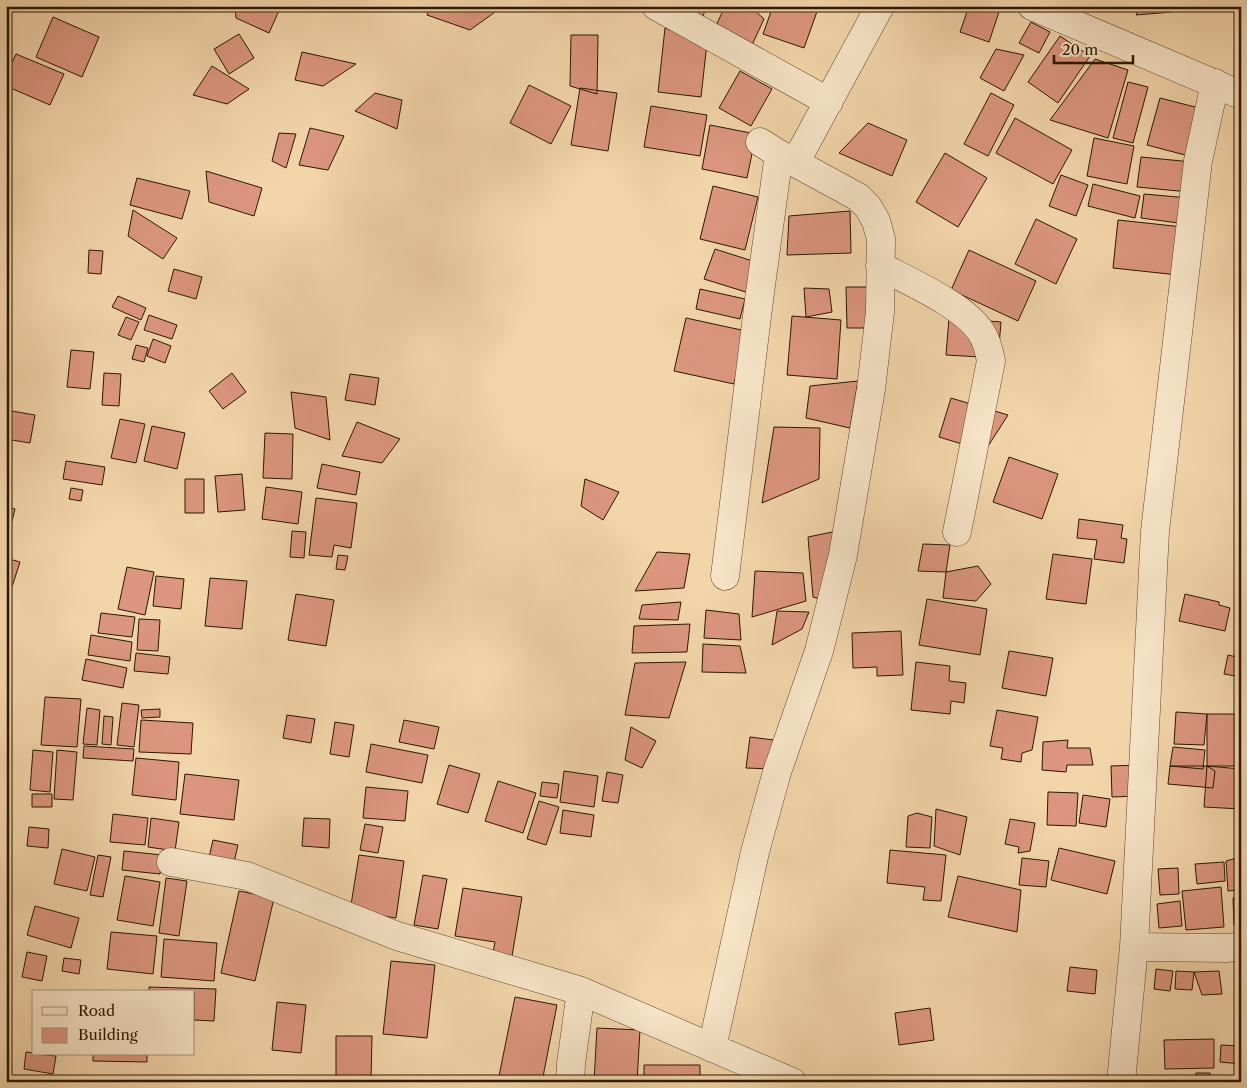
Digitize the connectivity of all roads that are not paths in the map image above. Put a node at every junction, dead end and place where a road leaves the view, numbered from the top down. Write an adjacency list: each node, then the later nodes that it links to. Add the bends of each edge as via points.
1 (656, 6): 6 (street)
2 (880, 6): 6 (street)
3 (1032, 6): 4 (street)
4 (1215, 84): 5 (street); 13 (street, via 1198,161 1155,531)
5 (1241, 95)
6 (829, 102): 7 (street)
7 (778, 153): 8 (street, via 858,197 868,207 881,239); 10 (street)
8 (880, 266): 9 (street, via 964,314 980,330 988,345 991,361); 15 (street, via 880,312 871,389 843,555 819,650 777,772 755,852)
9 (957, 532)
10 (725, 576)
11 (171, 862): 14 (street, via 247,876 397,936)
12 (1241, 946): 13 (street)
13 (1134, 948): 18 (street)
14 (581, 992): 15 (street); 16 (street)
15 (712, 1048): 17 (street)
16 (570, 1082)
17 (792, 1082)
18 (1121, 1082)

